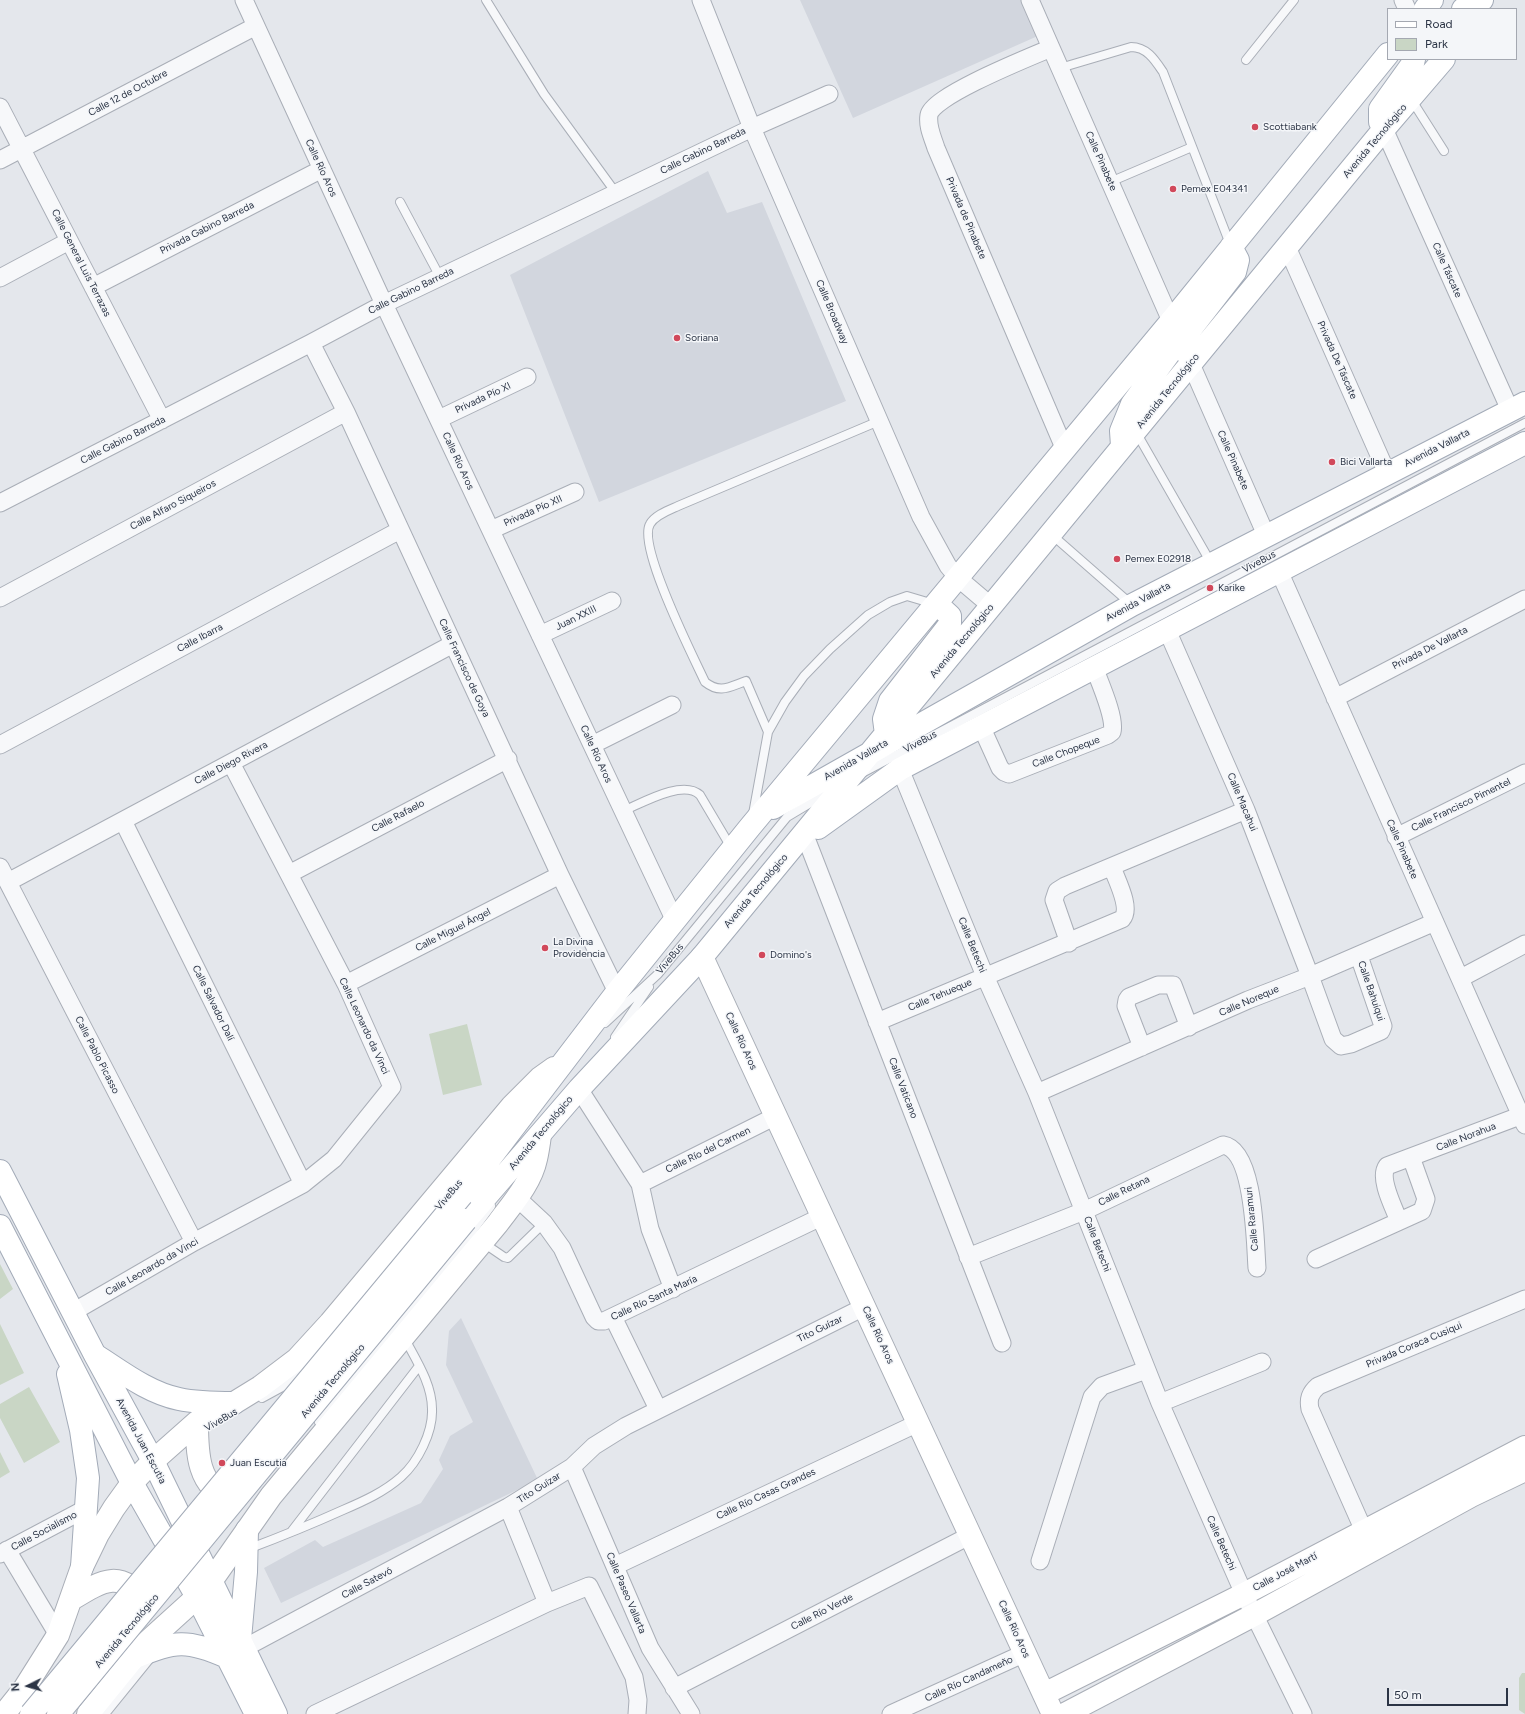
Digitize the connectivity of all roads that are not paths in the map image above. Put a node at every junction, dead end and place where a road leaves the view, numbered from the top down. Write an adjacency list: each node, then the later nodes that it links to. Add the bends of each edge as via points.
1 (244, 0): 12 (street, Calle Río Aros)
2 (486, 0): 30 (lane, via 544,94)
3 (701, 0): 22 (street, Calle Broadway)
4 (1030, 0): 13 (street, Calle Pinabete)
5 (1294, 0): 15 (lane)
6 (1432, 0): 9 (main road)
7 (1482, 0): 10 (main road)
8 (1495, 0): 11 (main road)
9 (1426, 8)
10 (1465, 8)
11 (1489, 8)
12 (256, 26): 25 (street, Calle 12 de Octubre); 28 (street, Calle Río Aros)
13 (1051, 48): 18 (street, Calle Pinabete); 49 (street, Privada de Pinabete, via 963,88 939,102 928,116 936,148)
14 (1387, 55): 33 (main road, Avenida Tecnológico)
15 (1246, 60)
16 (1414, 60): 23 (main road, via 1380,109 1380,122)
17 (1443, 60): 20 (main road, Avenida Tecnológico)
18 (1060, 68): 24 (lane, via 1120,49 1139,47 1149,54 1163,72); 29 (street, Calle Pinabete)
19 (829, 94): 22 (street, Calle Gabino Barreda)
20 (1410, 99): 23 (main road, Avenida Tecnológico); 26 (lane)
21 (0, 107): 25 (street, Calle General Luis Terrazas)
22 (752, 128): 30 (street, Calle Gabino Barreda); 46 (street, Calle Broadway)
23 (1384, 129): 34 (main road, Avenida Tecnológico); 47 (street, Calle Táscate)
24 (1192, 147): 29 (lane); 33 (lane)
25 (22, 149): 27 (street, Calle 12 de Octubre); 32 (street, Calle General Luis Terrazas)
26 (1444, 151)
27 (0, 160)
28 (322, 169): 37 (street, Privada Gabino Barreda); 38 (street, Calle Río Aros)
29 (1110, 182): 39 (street, Calle Pinabete)
30 (616, 193): 35 (street, Calle Gabino Barreda)
31 (400, 202): 35 (lane)
32 (69, 241): 36 (street); 37 (street, Calle General Luis Terrazas)
33 (1231, 247): 39 (main road, Avenida Tecnológico); 41 (main road, via 1238,260 1235,272 1190,330 1186,348)
34 (1287, 247): 41 (main road, Avenida Tecnológico); 50 (street, Privada De Táscate)
35 (440, 277): 38 (street, Calle Gabino Barreda)
36 (0, 278)
37 (93, 287): 45 (street, Calle General Luis Terrazas)
38 (384, 304): 40 (street, Calle Gabino Barreda); 44 (street, Calle Río Aros)
39 (1171, 321): 48 (main road, via 1174,347 1132,404 1121,431); 49 (main road, Avenida Tecnológico)
40 (311, 343): 43 (street, Calle Francisco de Goya); 45 (street, Calle Gabino Barreda)
41 (1190, 364): 48 (main road, Avenida Tecnológico); 56 (street, Calle Pinabete)
42 (527, 377): 44 (street, Privada Pío XI)
43 (346, 412): 53 (street, Calle Francisco de Goya); 60 (street, Calle Alfaro Siqueiros)
44 (439, 419): 54 (street, Calle Río Aros)
45 (162, 420): 52 (street, Calle Gabino Barreda)
46 (879, 422): 59 (street, Calle Broadway, via 921,517 939,552); 73 (lane, via 671,509 650,524 648,542 654,563 705,682 716,689 746,681)
47 (1522, 428): 50 (main road, Avenida Vallarta); 58 (main road); 82 (lane, ViveBus)
48 (1129, 439): 55 (main road, Avenida Tecnológico); 57 (lane)
49 (1065, 450): 59 (main road, Avenida Tecnológico)
50 (1387, 473): 56 (main road, Avenida Vallarta)
51 (575, 492): 54 (street, Privada Pío XII)
52 (0, 503)
53 (400, 530): 68 (street, Calle Francisco de Goya); 75 (street, Calle Ibarra)
54 (490, 530): 67 (street, Calle Río Aros)
55 (1050, 534): 64 (lane); 65 (main road, Avenida Tecnológico)
56 (1266, 535): 57 (main road, Avenida Vallarta)
57 (1211, 563): 64 (main road, Avenida Vallarta)
58 (1279, 571): 66 (main road); 70 (street, Calle Pinabete)
59 (958, 578): 63 (main road, Avenida Tecnológico); 65 (street, Calle Broadway)
60 (0, 598)
61 (1525, 599): 70 (street, Privada De Vallarta)
62 (612, 601): 67 (street, Juan XXIII)
63 (937, 604): 73 (lane, via 907,596 890,602 868,615 804,676); 74 (main road, via 950,616 950,624 890,701 884,719); 86 (main road, Avenida Tecnológico)
64 (1132, 605): 77 (main road, Avenida Vallarta)
65 (991, 606): 74 (main road, Avenida Tecnológico)
66 (1167, 630): 69 (main road); 83 (street, Calle Macahui)
67 (540, 635): 76 (street, Calle Río Aros)
68 (453, 644): 78 (street, Calle Francisco de Goya); 79 (street, Calle Diego Rivera)
69 (1094, 667): 72 (main road); 72 (street, Calle Chopeque, via 1113,723 1112,732 1108,736 1009,774 1000,768)
70 (1335, 698): 88 (street, Calle Pinabete)
71 (672, 705): 76 (street)
72 (981, 726): 80 (main road)
73 (768, 732): 86 (lane)
74 (886, 734): 77 (main road, Avenida Tecnológico)
75 (0, 745)
76 (592, 745): 84 (street, Calle Río Aros)
77 (871, 752): 82 (main road, Avenida Tecnológico); 86 (main road, Avenida Vallarta)
78 (508, 759): 91 (street, Calle Rafaelo); 93 (street, Calle Francisco de Goya)
79 (231, 763): 85 (street, Calle Diego Rivera); 91 (street, Calle Leonardo da Vinci)
80 (900, 769): 87 (main road, via 826,823); 101 (street, Calle Betechi)
81 (1525, 773): 88 (street, Calle Francisco Pimentel)
82 (847, 780): 87 (main road, Avenida Tecnológico); 100 (lane, ViveBus, via 787,817)
83 (1246, 810): 90 (street); 102 (street, Calle Macahui)
84 (624, 811): 89 (lane, via 676,790 694,790 700,795); 94 (street, Calle Río Aros)
85 (123, 821): 92 (street, Calle Diego Rivera); 118 (street, Calle Salvador Dalí)
86 (755, 821): 89 (main road, Avenida Tecnológico)
87 (804, 833): 99 (main road, Avenida Tecnológico); 106 (street, Calle Vaticano)
88 (1396, 837): 95 (street, Calle Pinabete)
89 (732, 849): 94 (main road, Avenida Tecnológico)
90 (1112, 867): 96 (street, Calle Tehueque, via 1125,904 1125,916); 96 (street, via 1065,886 1055,896 1056,907)
91 (289, 874): 104 (street, Calle Leonardo da Vinci)
92 (4, 875): 127 (street, Calle Pablo Picasso)
93 (560, 875): 104 (street, Calle Miguel Ángel); 105 (street, Calle Francisco de Goya)
94 (675, 921): 105 (main road, Avenida Tecnológico)
95 (1435, 922): 98 (street, Calle Noreque); 103 (street, Calle Pinabete)
96 (1069, 943): 101 (street, Calle Tehueque)
97 (1525, 944): 103 (street)
98 (1359, 956): 102 (street, Calle Noreque); 102 (street, Calle Bahuiqui, via 1383,1026 1381,1031 1351,1044 1341,1046 1333,1039)
99 (702, 957): 110 (main road, Avenida Tecnológico); 112 (main road, Calle Río Aros)
100 (658, 974): 109 (lane, ViveBus); 110 (lane)
101 (985, 976): 106 (street, Calle Tehueque); 111 (street, Calle Betechi)
102 (1310, 976): 107 (street, Calle Noreque)
103 (1461, 978): 113 (street, Calle Pinabete)
104 (346, 984): 118 (street, Calle Leonardo da Vinci, via 392,1087 334,1159)
105 (617, 992): 109 (main road, Avenida Tecnológico)
106 (877, 1022): 128 (street, Calle Vaticano)
107 (1188, 1027): 108 (street, Calle Noreque); 108 (street, via 1172,985 1158,986 1130,997 1126,1000 1126,1006)
108 (1142, 1047): 111 (street, Calle Noreque)
109 (565, 1060): 145 (main road, via 540,1078 512,1106 297,1359); 182 (main road, Avenida Tecnológico, bridge)
110 (579, 1089): 114 (main road, Avenida Tecnológico); 119 (street)
111 (1037, 1093): 121 (street, Calle Betechi)
112 (776, 1116): 119 (street, Calle Río del Carmen); 122 (main road, Calle Río Aros)
113 (1524, 1118): 116 (street, Calle Norahua)
114 (539, 1139): 120 (main road, via 532,1171); 183 (main road, Avenida Tecnológico, bridge, via 466,1220)
115 (1211, 1150): 121 (street, Calle Retana); 131 (street, Calle Raramuri, via 1223,1145 1230,1147 1242,1162 1248,1183)
116 (1411, 1157): 123 (street, via 1426,1203 1422,1211); 123 (street, Calle Norahua, via 1387,1166 1384,1170 1384,1180)
117 (0, 1171): 135 (main road, Avenida Juan Escutia)
118 (303, 1184): 127 (street, Calle Leonardo da Vinci)
119 (640, 1184): 132 (street, via 650,1229)
120 (506, 1196): 124 (street, Calle Río Santa María); 126 (main road, via 498,1223); 149 (lane)
121 (1084, 1210): 128 (street, Calle Retana); 143 (street, Calle Betechi)
122 (823, 1216): 132 (street, Calle Río Santa María); 134 (main road, Calle Río Aros)
123 (1399, 1221): 129 (street)
124 (544, 1223): 126 (lane, via 508,1258); 136 (street, Calle Río Santa María, via 568,1260 594,1317 601,1322)
125 (0, 1226): 138 (main road, Avenida Juan Escutia)
126 (482, 1241): 137 (main road)
127 (194, 1242): 135 (street, Calle Leonardo da Vinci)
128 (968, 1257): 139 (street, Calle Vaticano)
129 (1316, 1259)
130 (390, 1265): 145 (lane, via 284,1386)
131 (1257, 1268)
132 (673, 1289): 136 (street, Calle Río Santa María)
133 (1525, 1299): 159 (street, Privada Coraca Cusiqui, via 1318,1386 1312,1392 1309,1399 1310,1410)
134 (864, 1307): 146 (street, Tito Guízar); 147 (main road, Calle Río Aros)
135 (73, 1312): 140 (main road, Avenida Juan Escutia)
136 (614, 1317): 146 (street)
137 (403, 1336): 142 (lane); 156 (main road)
138 (60, 1342): 155 (main road, Avenida Juan Escutia); 158 (main road, via 81,1430 88,1478)
139 (1002, 1343)
140 (95, 1355): 145 (main road, via 157,1392 177,1399); 151 (main road, Avenida Juan Escutia)
141 (1262, 1362): 144 (street)
142 (419, 1366): 160 (lane); 160 (lane, via 429,1391 432,1409 426,1439 412,1463 402,1476 366,1500)
143 (1146, 1370): 144 (street, Calle Betechi); 165 (street, via 1102,1386 1092,1397)
144 (1160, 1403): 168 (street, Calle Betechi)
145 (241, 1407): 148 (main road)
146 (658, 1410): 153 (street, Tito Guízar, via 594,1446)
147 (918, 1423): 161 (main road, Calle Río Aros); 166 (street, Calle Río Casas Grandes)
148 (199, 1429): 151 (main road); 156 (main road, via 198,1457 201,1471 208,1484 230,1499)
149 (312, 1430)
150 (1525, 1447): 159 (main road, Calle José Martí)
151 (153, 1461): 155 (main road); 167 (main road, Avenida Juan Escutia)
152 (283, 1467): 156 (lane)
153 (572, 1467): 157 (street, Tito Guízar); 166 (street, Calle Paseo Vallarta)
154 (1525, 1470): 172 (main road, via 1471,1496)
155 (132, 1483): 164 (main road); 169 (main road, Avenida Juan Escutia)
156 (261, 1506): 162 (main road); 167 (lane)
157 (508, 1507): 171 (street, Tito Guízar); 174 (street, Calle Satevó)
158 (87, 1508): 163 (street, Calle Socialismo); 164 (main road)
159 (1364, 1531): 168 (main road, Calle José Martí)
160 (291, 1533): 162 (lane)
161 (971, 1535): 176 (main road, Calle Río Aros); 178 (street, Calle Río Verde)
162 (247, 1540): 167 (main road); 174 (main road)
163 (4, 1552): 173 (street)
164 (83, 1559): 170 (main road); 173 (lane)
165 (1040, 1561)
166 (614, 1566): 178 (street, Calle Paseo Vallarta, via 650,1648)
167 (212, 1580): 169 (main road); 174 (main road, Avenida Juan Escutia)
168 (1244, 1594): 172 (street, Calle Betechi); 179 (main road, Calle José Martí)
169 (197, 1597): 174 (main road, Avenida Juan Escutia); 175 (main road)
170 (72, 1599): 173 (main road); 175 (main road, via 92,1587 108,1582 120,1581 132,1586 150,1612 151,1622)
171 (547, 1603): 188 (street); 189 (street, via 589,1586 634,1676 638,1700)
172 (1254, 1615): 193 (main road); 194 (street, Calle Betechi)
173 (52, 1630): 181 (main road, via 24,1689)
174 (237, 1648): 175 (main road, via 205,1648 188,1643 175,1643); 186 (main road, Avenida Juan Escutia); 187 (main road, Avenida Juan Escutia)
175 (146, 1650): 184 (main road); 185 (lane)
176 (1025, 1653): 179 (main road, Calle Río Aros); 191 (street, Calle Río Candameño)
177 (14, 1688): 180 (lane)
178 (674, 1688): 190 (street, Calle Paseo Vallarta)
179 (1044, 1694): 192 (main road, Calle Río Aros)
180 (0, 1706)
181 (4, 1714)
182 (31, 1714)
183 (58, 1714)
184 (88, 1714)
185 (105, 1714)
186 (256, 1714)
187 (276, 1714)
188 (315, 1714)
189 (637, 1714)
190 (690, 1714)
191 (891, 1714)
192 (1053, 1714)
193 (1065, 1714)
194 (1303, 1714)

